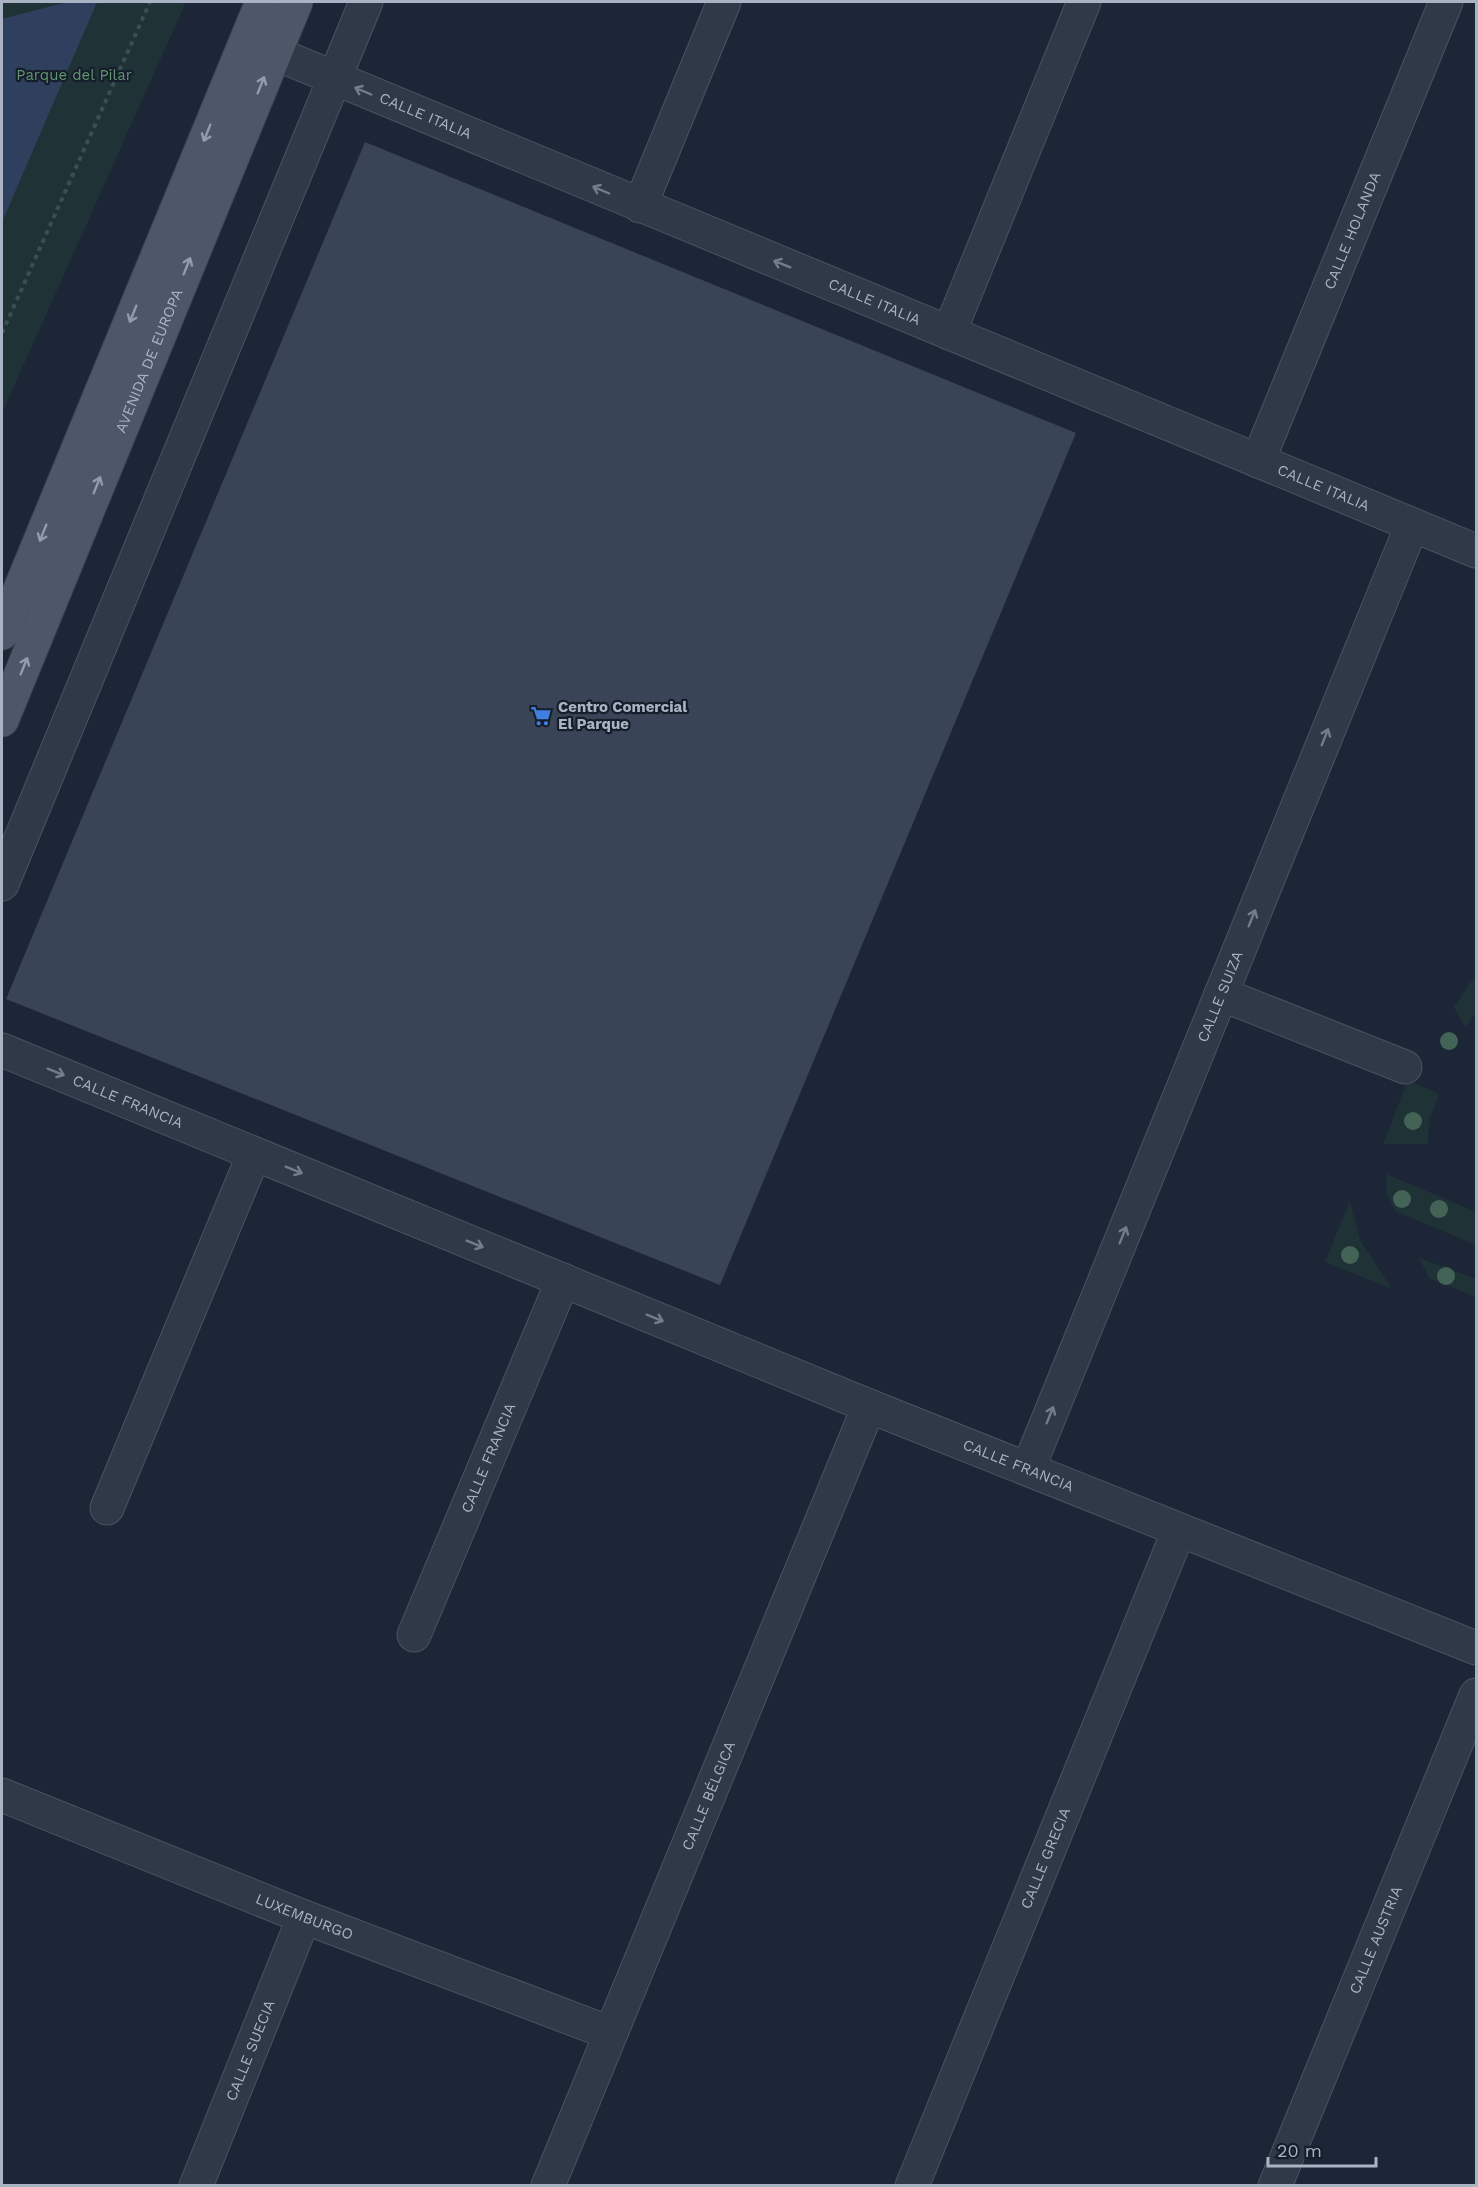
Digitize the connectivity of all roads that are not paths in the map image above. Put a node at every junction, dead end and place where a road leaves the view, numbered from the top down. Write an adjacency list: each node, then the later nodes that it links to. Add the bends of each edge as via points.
1 (262, 2): 7 (main road, AVENIDA DE EUROPA)
2 (296, 2): 7 (main road, AVENIDA DE EUROPA)
3 (366, 2): 8 (street)
4 (724, 2): 9 (street)
5 (1084, 2): 10 (street)
6 (1446, 2): 11 (street, CALLE HOLANDA)
7 (260, 48): 8 (street, CALLE ITALIA); 14 (main road, AVENIDA DE EUROPA, one-way to 14); 15 (main road, AVENIDA DE EUROPA, one-way to 7)
8 (334, 79): 9 (street, CALLE ITALIA, one-way to 8); 16 (street)
9 (640, 206): 10 (street, CALLE ITALIA, one-way to 9)
10 (949, 333): 11 (street, CALLE ITALIA)
11 (1258, 461): 12 (street, CALLE ITALIA)
12 (1412, 525): 13 (street, CALLE ITALIA); 17 (street, CALLE SUIZA, one-way to 12)
13 (1476, 551)
14 (2, 633)
15 (2, 720)
16 (2, 884)
17 (1221, 994): 19 (street); 23 (street, CALLE SUIZA, one-way to 17)
18 (2, 1050): 20 (street, CALLE FRANCIA, one-way to 20)
19 (1405, 1067)
20 (254, 1154): 21 (street, CALLE FRANCIA, one-way to 21); 24 (street)
21 (563, 1281): 22 (street, CALLE FRANCIA, one-way to 22); 26 (street, CALLE FRANCIA)
22 (869, 1406): 23 (street, CALLE FRANCIA); 31 (street, CALLE BÉLGICA)
23 (1028, 1469): 25 (street, CALLE FRANCIA)
24 (107, 1508)
25 (1179, 1530): 27 (street, CALLE FRANCIA); 34 (street, CALLE GRECIA)
26 (414, 1635)
27 (1476, 1648)
28 (1476, 1695): 35 (street, CALLE AUSTRIA)
29 (2, 1795): 30 (street, LUXEMBURGO)
30 (304, 1917): 31 (street, LUXEMBURGO); 32 (street, CALLE SUECIA)
31 (610, 2033): 33 (street, CALLE BÉLGICA)
32 (196, 2186)
33 (548, 2186)
34 (912, 2186)
35 (1275, 2186)

